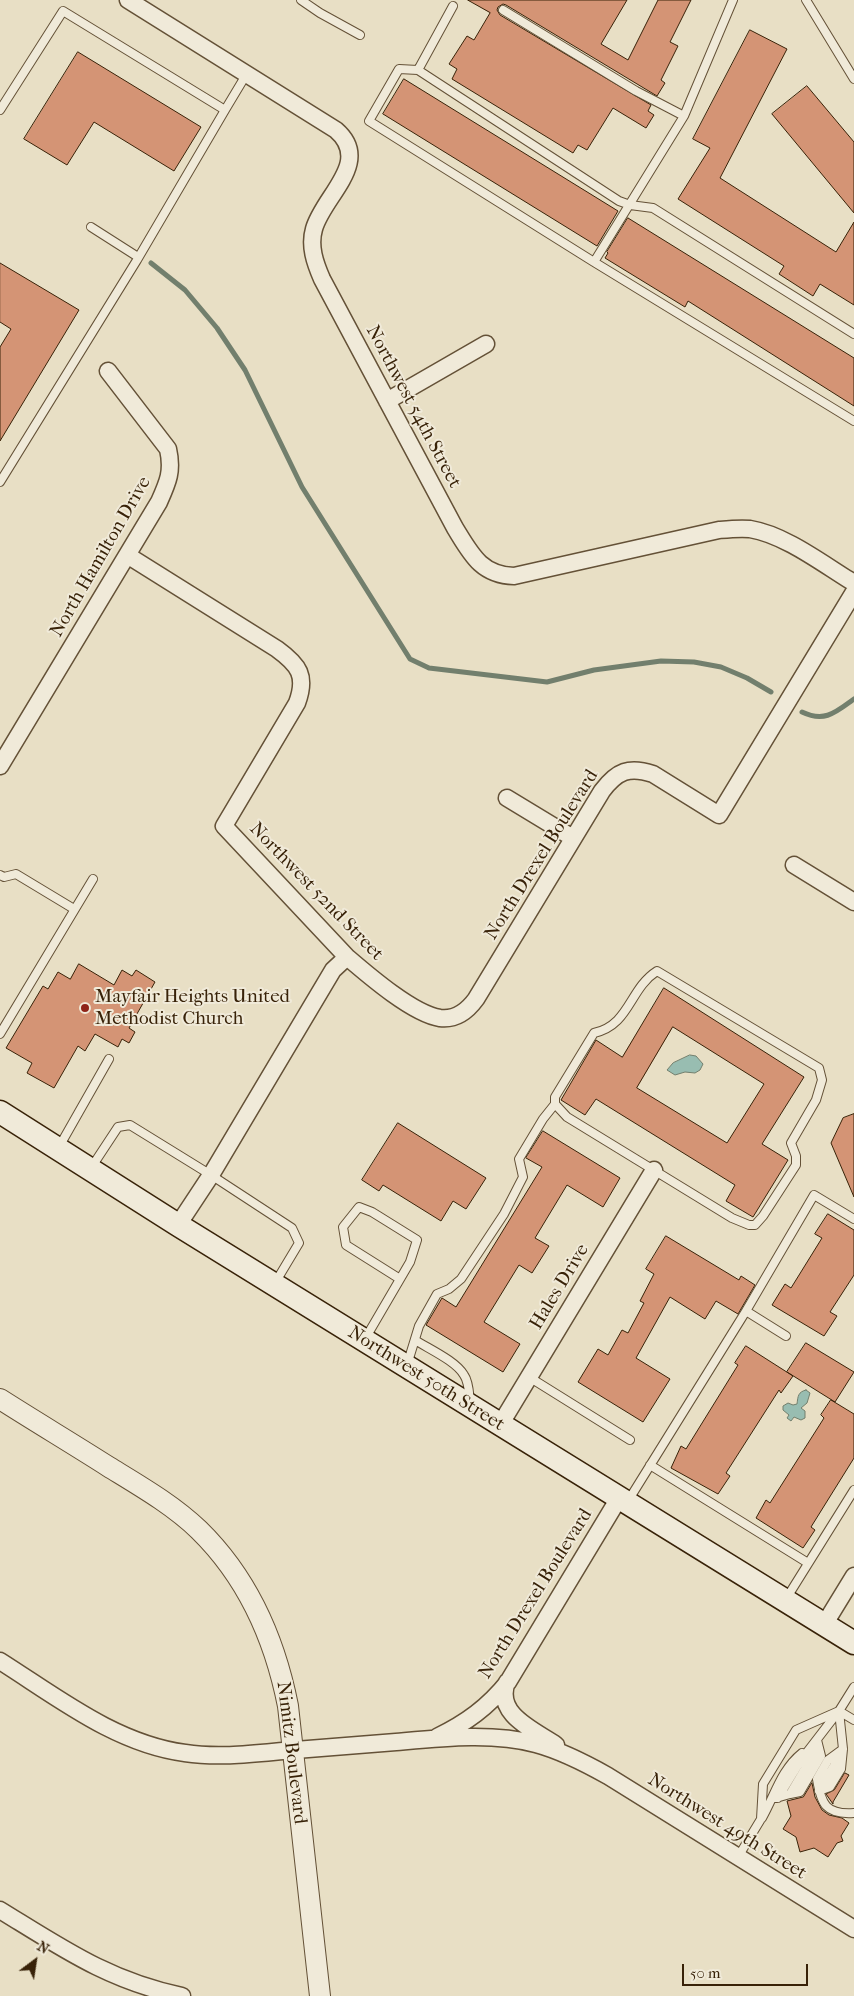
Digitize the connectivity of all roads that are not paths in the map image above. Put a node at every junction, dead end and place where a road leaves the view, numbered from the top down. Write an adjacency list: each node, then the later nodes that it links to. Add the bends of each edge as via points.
1 (128, 0): 9 (street, Northwest 54th Street)
2 (302, 0): 7 (lane)
3 (733, 0): 13 (lane)
4 (806, 0): 10 (lane)
5 (453, 6): 8 (lane)
6 (503, 10): 13 (lane, via 636,91)
7 (360, 35)
8 (418, 70): 14 (lane, via 619,201); 17 (lane, via 399,69 369,121)
9 (246, 74): 12 (lane); 21 (street, Northwest 54th Street, via 336,130 350,149 350,162 318,218 312,244 322,278)
10 (854, 79)
11 (0, 110): 12 (lane, via 63,11)
12 (225, 110): 16 (lane)
13 (684, 116): 14 (lane)
14 (630, 205): 17 (lane); 18 (lane, via 653,208)
15 (91, 227): 16 (lane)
16 (138, 257): 23 (lane)
17 (594, 262): 22 (lane)
18 (854, 334)
19 (486, 344): 21 (street)
20 (108, 371): 24 (street, North Hamilton Drive, via 168,449 171,465 159,502)
21 (386, 401): 25 (street, Northwest 54th Street, via 469,551 479,563 501,576 514,576 737,528 751,529 786,542)
22 (854, 421)
23 (0, 482)
24 (127, 555): 27 (street, North Hamilton Drive); 35 (street, Northwest 52nd Street, via 277,648 298,668 302,679 297,703 224,826)
25 (854, 583)
26 (854, 592): 29 (street, North Drexel Boulevard, via 719,815 653,774 630,770 609,782)
27 (0, 766)
28 (507, 798): 29 (street)
29 (573, 838): 36 (street, North Drexel Boulevard, via 476,998 469,1008)
30 (794, 865): 33 (street)
31 (0, 875): 34 (lane, via 16,874)
32 (93, 878): 34 (lane)
33 (854, 902)
34 (74, 909): 37 (lane)
35 (347, 956): 36 (street, Northwest 52nd Street, via 388,990 428,1014 442,1018); 44 (street, via 333,970)
36 (455, 1016)
37 (0, 1034)
38 (109, 1059): 41 (lane)
39 (555, 1104): 43 (lane, via 567,1117); 43 (lane, via 555,1097 594,1033 616,1024 648,977 656,971 819,1068 822,1080 816,1100 792,1143 796,1165 755,1225 732,1218); 52 (lane, via 519,1159 523,1177 504,1214 461,1279 437,1294 419,1326)
40 (0, 1112): 41 (main road, Northwest 50th Street)
41 (58, 1148): 42 (main road, Northwest 50th Street)
42 (91, 1169): 44 (lane, via 118,1127 130,1125); 46 (main road, Northwest 50th Street)
43 (654, 1170): 54 (street, Hales Drive)
44 (211, 1175): 46 (street); 48 (lane, via 292,1228 299,1243)
45 (854, 1219): 49 (lane, via 814,1195)
46 (178, 1225): 48 (main road, Northwest 50th Street)
47 (400, 1279): 47 (lane, via 417,1240 359,1207 343,1227 346,1244); 51 (lane)
48 (274, 1284): 51 (main road, Northwest 50th Street)
49 (746, 1311): 50 (lane); 59 (lane)
50 (786, 1336)
51 (364, 1340): 53 (main road, Northwest 50th Street)
52 (416, 1340): 53 (lane); 56 (lane, via 464,1374)
53 (407, 1367): 56 (main road, Northwest 50th Street)
54 (529, 1377): 57 (street, Hales Drive); 58 (lane)
55 (0, 1399): 75 (street, Nimitz Boulevard, via 158,1498 179,1513 214,1547 254,1604 271,1644 284,1686)
56 (471, 1406): 57 (main road, Northwest 50th Street)
57 (500, 1425): 61 (main road, Northwest 50th Street)
58 (630, 1440)
59 (650, 1465): 61 (lane); 62 (lane)
60 (854, 1490): 62 (lane)
61 (623, 1500): 64 (main road, Northwest 50th Street); 68 (street, North Drexel Boulevard)
62 (808, 1563): 64 (lane)
63 (854, 1576): 65 (street)
64 (784, 1600): 65 (main road, Northwest 50th Street)
65 (824, 1625): 66 (main road, Northwest 50th Street)
66 (854, 1644)
67 (0, 1661): 75 (street, Northwest 49th Street, via 100,1723 146,1744 210,1755)
68 (508, 1682): 72 (street, North Drexel Boulevard, via 479,1712); 76 (street, Northwest 49th Street, via 504,1698 511,1714)
69 (854, 1687): 70 (lane)
70 (840, 1711): 71 (lane); 73 (lane); 74 (lane); 80 (lane, via 796,1730 763,1784)
71 (854, 1720)
72 (433, 1739): 75 (street, Northwest 49th Street); 76 (street, Northwest 49th Street, via 477,1738 534,1743)
73 (818, 1740): 78 (lane, via 791,1762 775,1788); 78 (lane, via 790,1794)
74 (843, 1749): 77 (lane, via 828,1760 817,1779); 77 (lane, via 841,1769 830,1787)
75 (293, 1750): 85 (street, Nimitz Boulevard)
76 (579, 1759): 81 (street, Northwest 49th Street)
77 (818, 1791): 79 (lane, via 822,1803 828,1808 845,1814)
78 (776, 1798): 80 (lane)
79 (854, 1813)
80 (761, 1819): 81 (lane)
81 (738, 1857): 83 (street, Northwest 49th Street)
82 (0, 1910): 84 (street, via 101,1970 155,1990)
83 (854, 1929)
84 (182, 1996)
85 (320, 1996)

